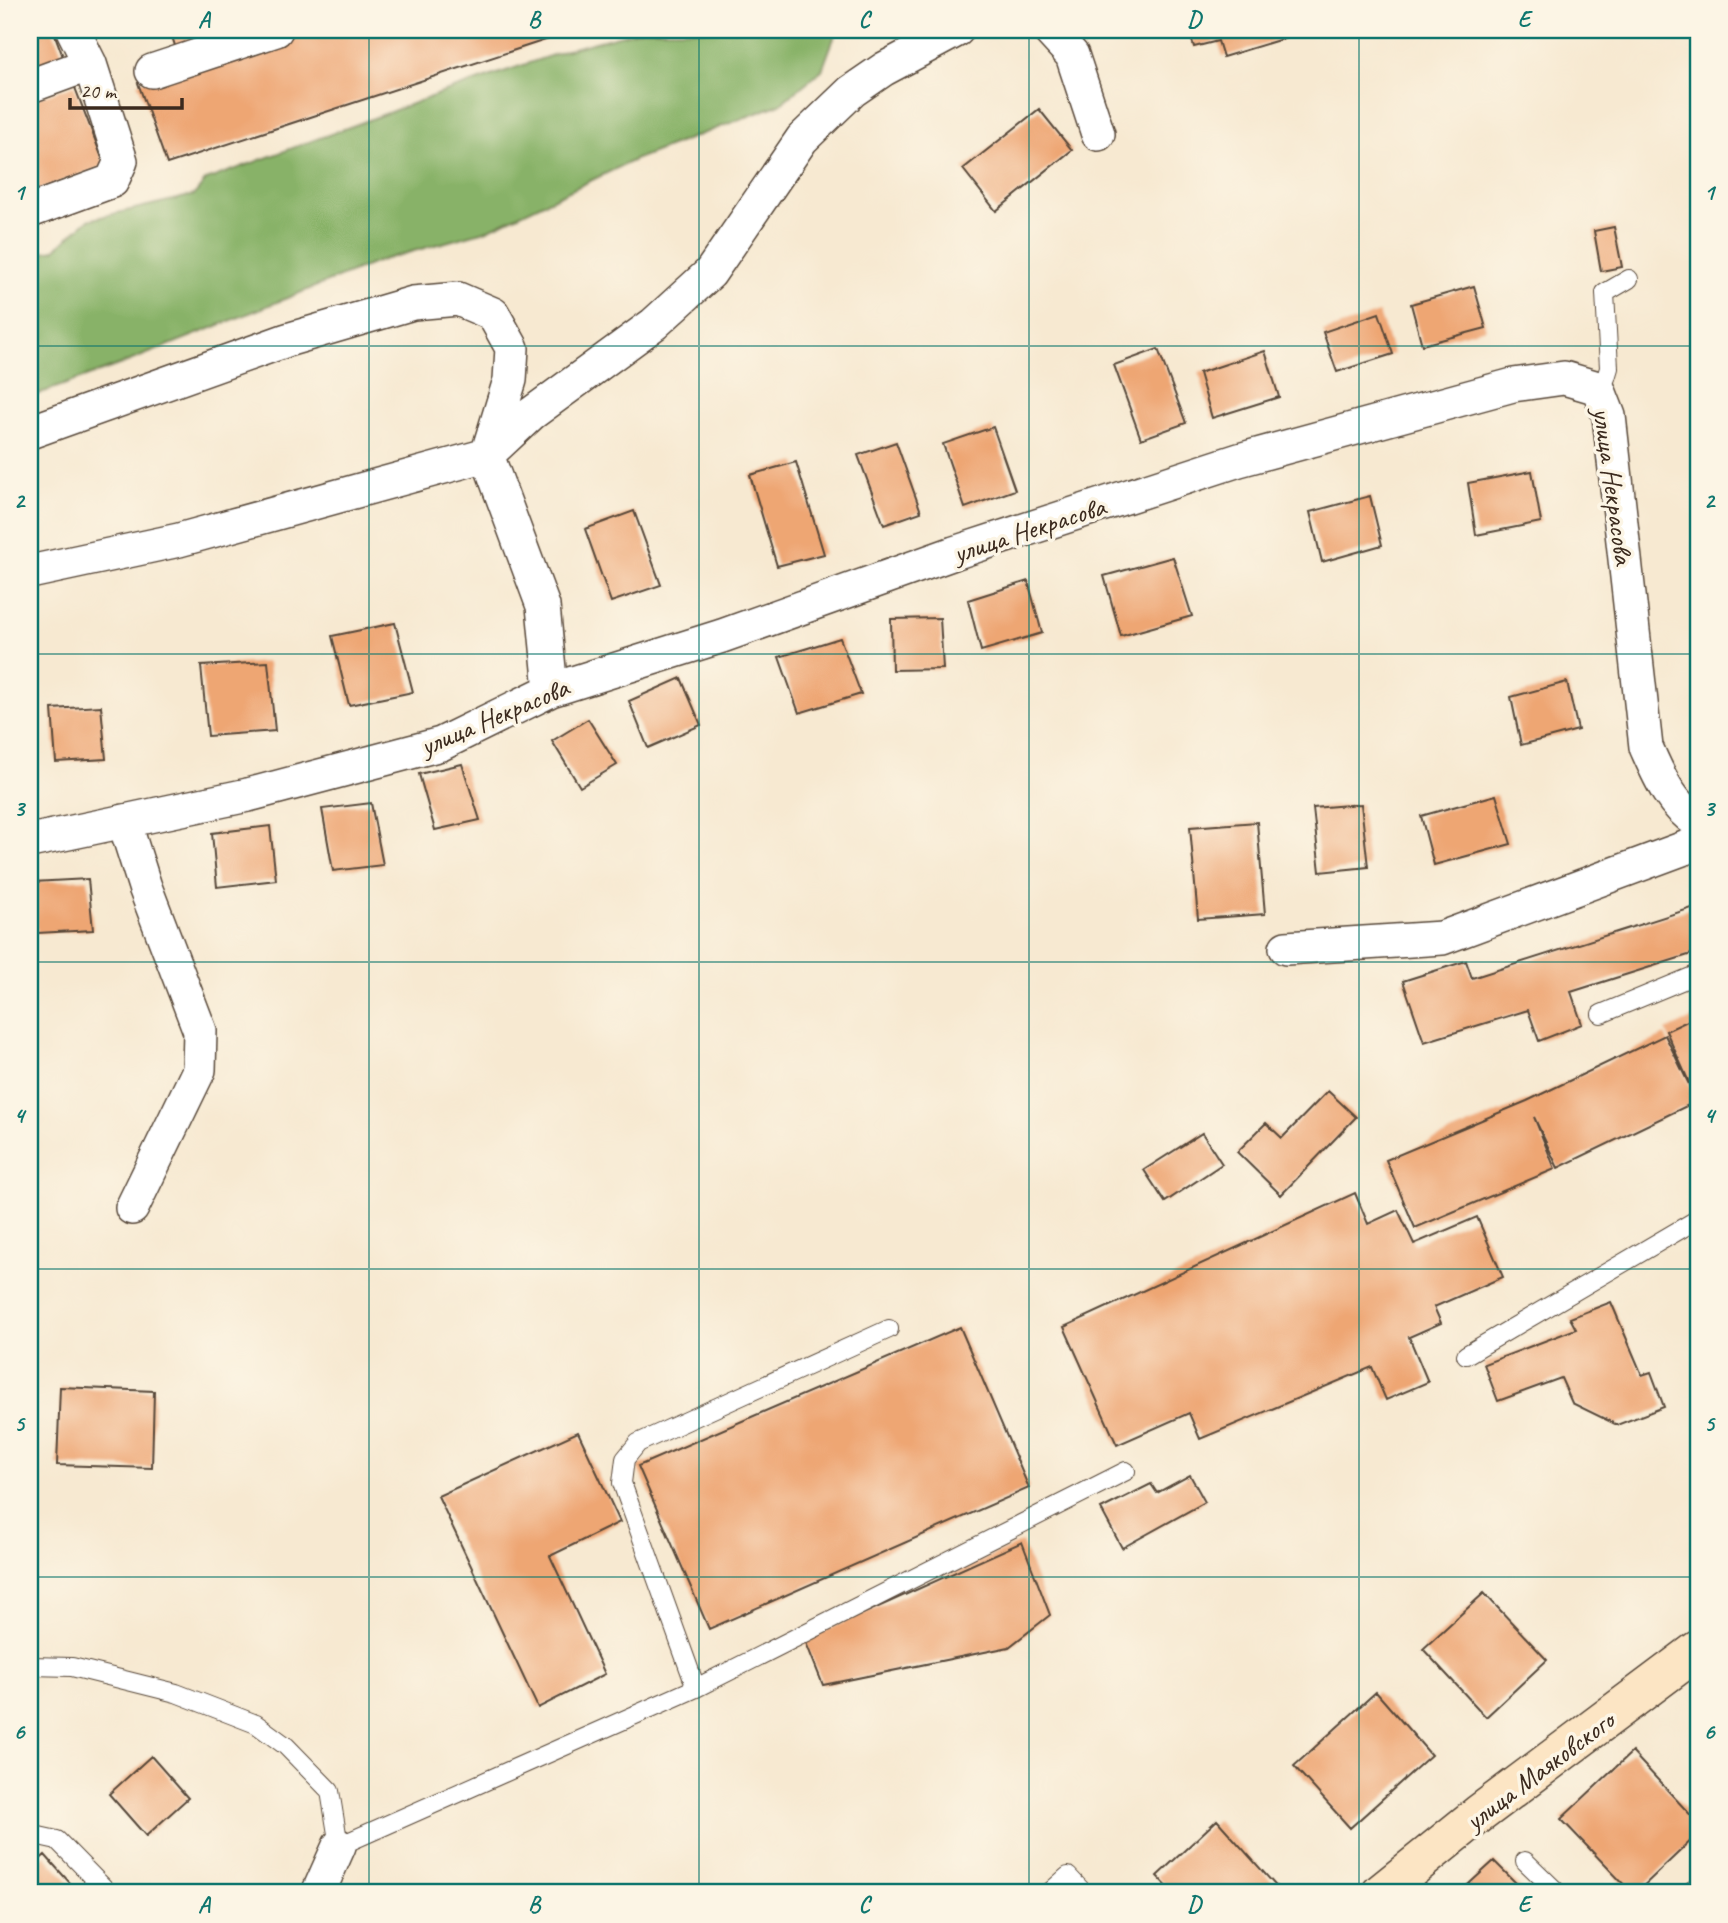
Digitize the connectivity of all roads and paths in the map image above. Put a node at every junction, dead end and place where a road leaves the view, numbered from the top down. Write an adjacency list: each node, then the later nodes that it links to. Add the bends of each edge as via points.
1 (73, 30): 5 (street)
2 (276, 30): 6 (street)
3 (957, 30): 13 (street, via 852,91 802,139 710,273 654,324 531,414)
4 (1049, 30): 8 (street, via 1072,55)
5 (90, 64): 7 (street); 9 (street, via 121,161 113,181)
6 (152, 71)
7 (30, 86)
8 (1098, 134)
9 (30, 211)
10 (1629, 279): 11 (lane, via 1605,293 1609,368)
11 (1598, 388): 15 (street, улица Некрасова, via 1564,378 1513,385 1238,460); 17 (street, улица Некрасова, via 1609,416 1646,747 1666,791)
12 (30, 432): 13 (street, via 287,340 413,303 458,299 492,314 512,348 510,380)
13 (486, 455): 14 (street, via 179,540); 15 (street, via 543,606)
14 (30, 572)
15 (551, 690): 16 (street, улица Некрасова, via 441,744 248,795)
16 (124, 821): 18 (street, улица Некрасова); 23 (street, via 200,1031 199,1070)
17 (1698, 822)
18 (30, 841)
19 (1698, 843): 20 (street, via 1442,938)
20 (1286, 948)
21 (1698, 974): 22 (lane)
22 (1601, 1014)
23 (132, 1208)
24 (1698, 1219): 26 (lane)
25 (889, 1329): 30 (lane, via 638,1443 625,1459 622,1483)
26 (1466, 1355)
27 (1126, 1472): 30 (lane)
28 (1698, 1650): 39 (main road, улица Маяковского)
29 (30, 1666): 32 (lane, via 72,1667 176,1693 256,1724 286,1746 330,1791)
30 (695, 1688): 32 (lane)
31 (30, 1834): 35 (lane, via 57,1840)
32 (339, 1846): 36 (street)
33 (1525, 1861): 40 (lane)
34 (1698, 1886): 41 (lane)
35 (109, 1893)
36 (318, 1893)
37 (1049, 1893): 38 (lane, via 1068,1876)
38 (1084, 1893)
39 (1381, 1893)
40 (1558, 1893)
41 (1689, 1893)

